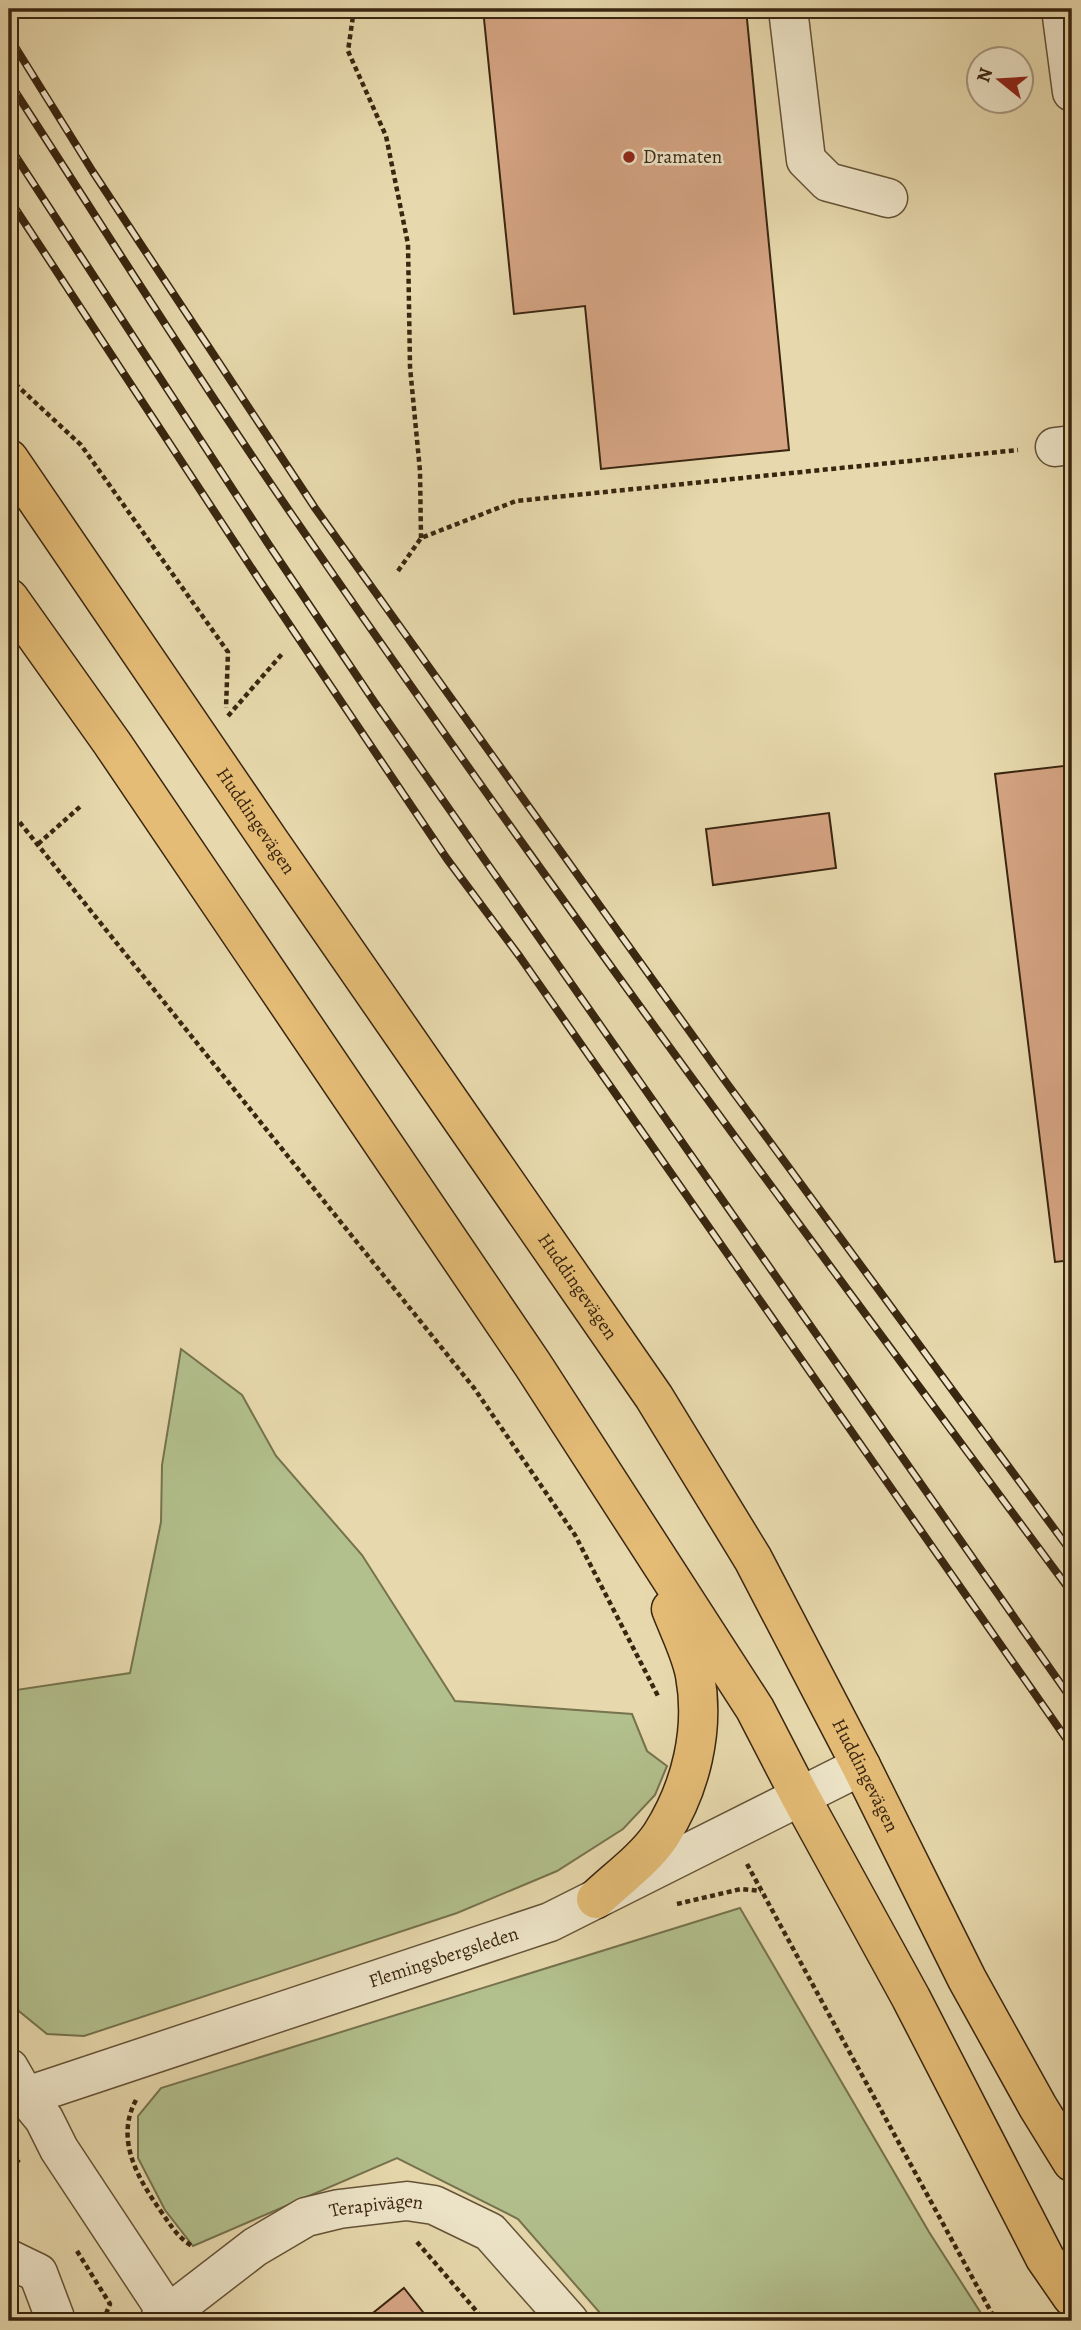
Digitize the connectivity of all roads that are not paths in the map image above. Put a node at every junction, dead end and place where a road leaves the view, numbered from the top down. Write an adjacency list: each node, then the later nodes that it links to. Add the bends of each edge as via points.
1 (788, 9): 4 (street, via 806,160 828,183)
2 (1061, 9): 3 (street)
3 (1072, 92)
4 (888, 198)
5 (9, 459): 8 (main road, Huddingevägen, via 654,1397 753,1559)
6 (9, 598): 7 (main road, via 533,1365)
7 (643, 1539): 9 (main road, via 755,1709); 10 (main road, via 695,1673 697,1744 682,1792 660,1835)
8 (861, 1766): 9 (street, Flemingsbergsleden); 12 (main road, Huddingevägen, via 967,1979)
9 (800, 1797): 10 (street, Flemingsbergsleden); 14 (main road, via 911,1998 1045,2258)
10 (596, 1899): 11 (street, Flemingsbergsleden, via 550,1922)
11 (14, 2089): 15 (street, Terapivägen, via 44,2119)
12 (1072, 2162)
13 (9, 2259): 16 (street, via 38,2273)
14 (1072, 2297)
15 (163, 2317): 17 (street, Terapivägen, via 254,2247 306,2217 407,2201 434,2206 490,2232)
16 (54, 2321)
17 (569, 2321)

